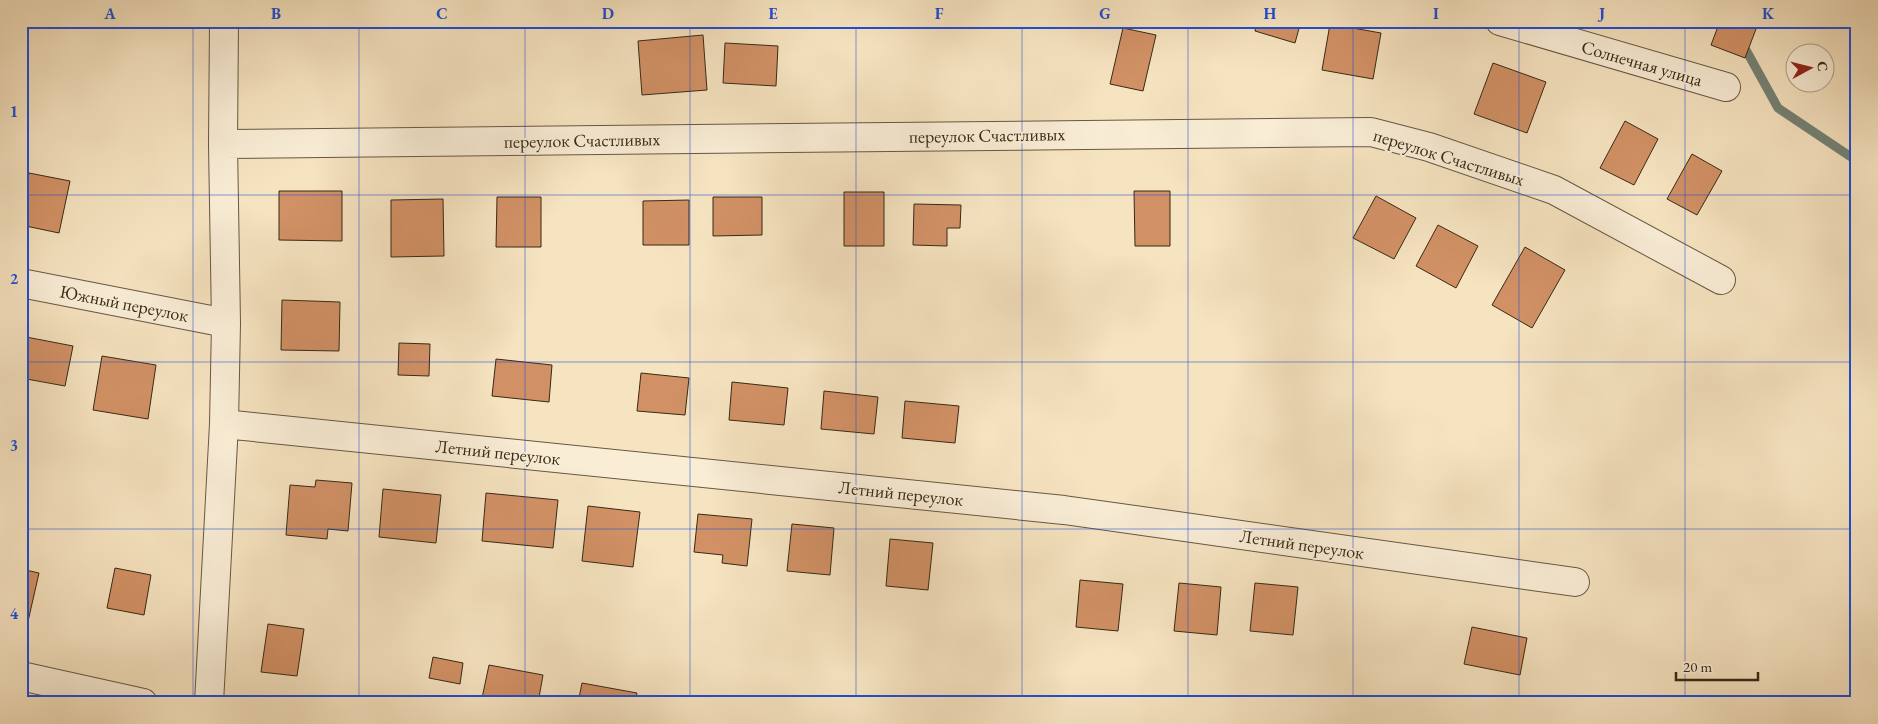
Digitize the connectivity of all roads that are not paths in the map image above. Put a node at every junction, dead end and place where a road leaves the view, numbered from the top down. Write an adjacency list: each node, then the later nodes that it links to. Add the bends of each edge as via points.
1 (224, 21): 4 (street)
2 (1500, 21): 3 (street, Солнечная улица)
3 (1726, 87)
4 (223, 144): 5 (street, переулок Счастливых, via 1371,132 1429,147 1554,190); 7 (street)
5 (1721, 280)
6 (21, 283): 7 (street, Южный переулок)
7 (226, 323): 8 (street)
8 (224, 424): 9 (street, Летний переулок, via 1064,510); 12 (street)
9 (1575, 582)
10 (21, 676): 11 (street)
11 (144, 703)
12 (209, 703)

